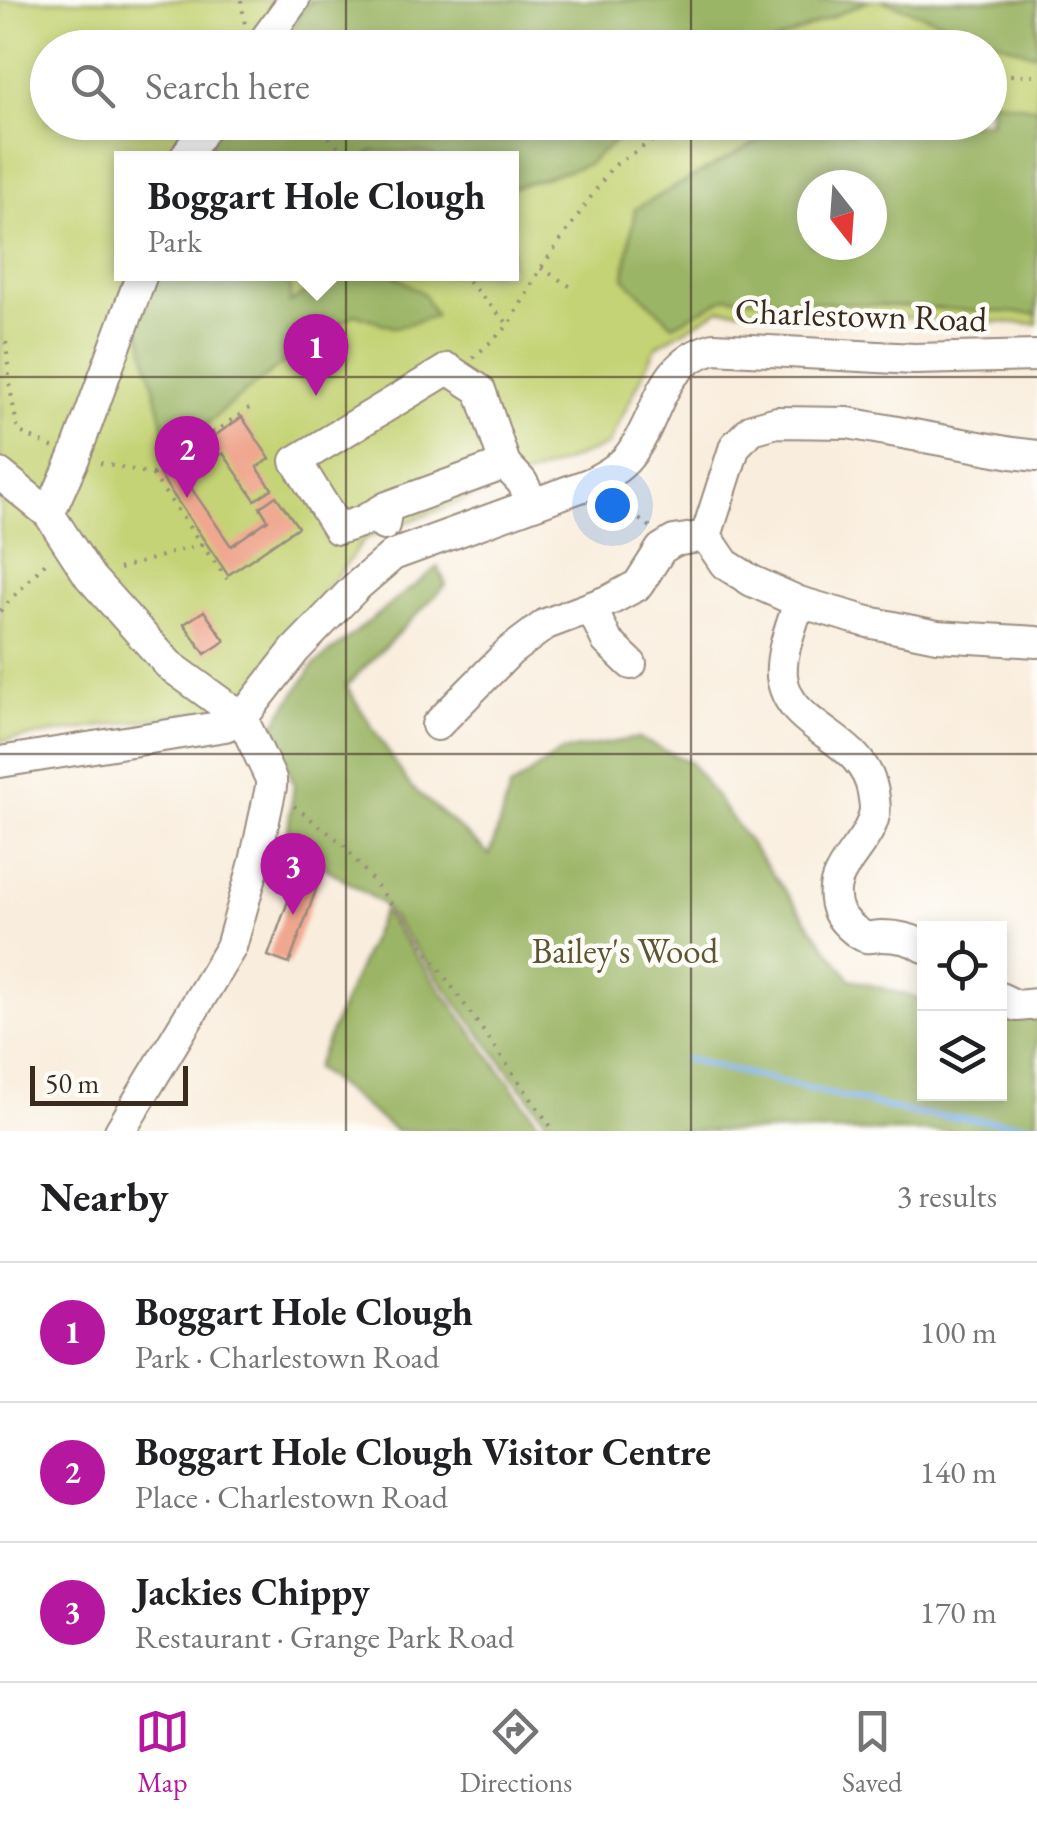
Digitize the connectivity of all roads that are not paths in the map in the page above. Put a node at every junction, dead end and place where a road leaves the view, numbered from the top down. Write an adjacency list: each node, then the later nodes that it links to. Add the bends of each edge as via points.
1 (294, 0): 2 (street)
2 (272, 30)
3 (139, 281): 10 (street)
4 (1037, 356): 8 (street, Charlestown Road, via 700,352 666,382 628,458 591,483)
5 (1037, 456): 11 (street, via 848,424 777,422 752,429 734,446)
6 (506, 464): 8 (street); 9 (street); 9 (street, via 480,390 448,370 296,461 338,528)
7 (0, 474): 10 (street)
8 (533, 503): 12 (street, Charlestown Road)
9 (387, 507): 12 (street, via 382,536)
10 (49, 514): 17 (street, via 90,578 169,665)
11 (706, 536): 13 (street, via 725,564); 14 (street, via 674,541 638,584)
12 (392, 555): 17 (street, Charlestown Road, via 295,650)
13 (798, 602): 15 (street, via 937,636); 20 (street, via 782,673 786,696 856,756 873,790 875,814 835,885 838,910 864,936)
14 (590, 607): 16 (street, via 607,641); 18 (street, via 546,624 510,651 479,700)
15 (1037, 642)
16 (631, 664)
17 (242, 718): 19 (street); 23 (street, via 271,787 230,947)
18 (437, 726)
19 (0, 762)
20 (917, 943)
21 (1007, 1001): 22 (street)
22 (1037, 1004)
23 (120, 1131)

